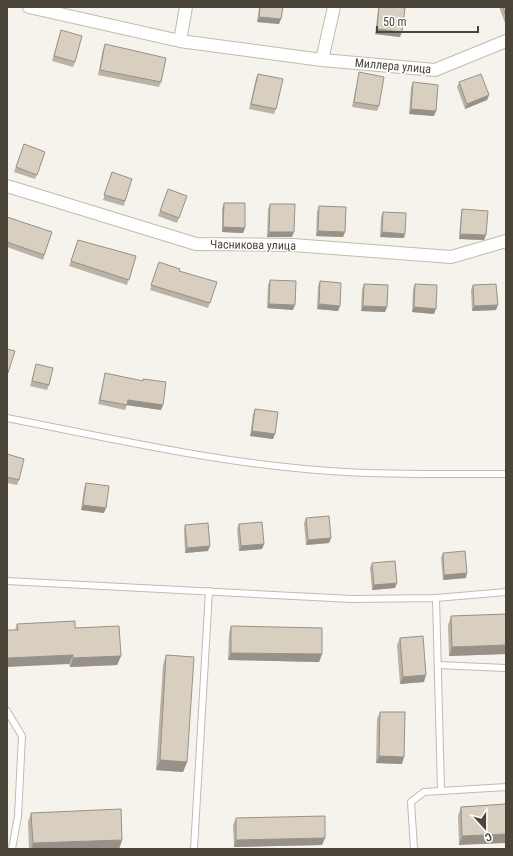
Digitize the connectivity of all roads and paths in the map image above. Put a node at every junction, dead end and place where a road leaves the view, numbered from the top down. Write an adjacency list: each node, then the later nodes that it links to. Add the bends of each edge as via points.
1 (29, 7): 4 (street, Миллера улица)
2 (186, 7): 4 (street)
3 (334, 7): 6 (street)
4 (180, 41): 6 (street, Миллера улица)
5 (506, 41): 6 (street, Миллера улица, via 435,70)
6 (322, 60)
7 (7, 186): 8 (street, Часникова улица, via 196,244 293,245 451,257)
8 (506, 241)
9 (7, 418): 10 (lane, via 246,462 345,472)
10 (506, 474)
11 (7, 581): 12 (lane)
12 (209, 591): 14 (lane, via 352,599); 21 (lane)
13 (506, 592): 14 (lane)
14 (436, 598): 15 (lane)
15 (438, 665): 16 (lane); 19 (lane)
16 (506, 668)
17 (7, 711): 20 (lane, via 22,736 18,816)
18 (506, 787): 19 (lane)
19 (441, 790): 22 (lane, via 424,792 410,802)
20 (12, 849)
21 (194, 849)
22 (414, 849)

